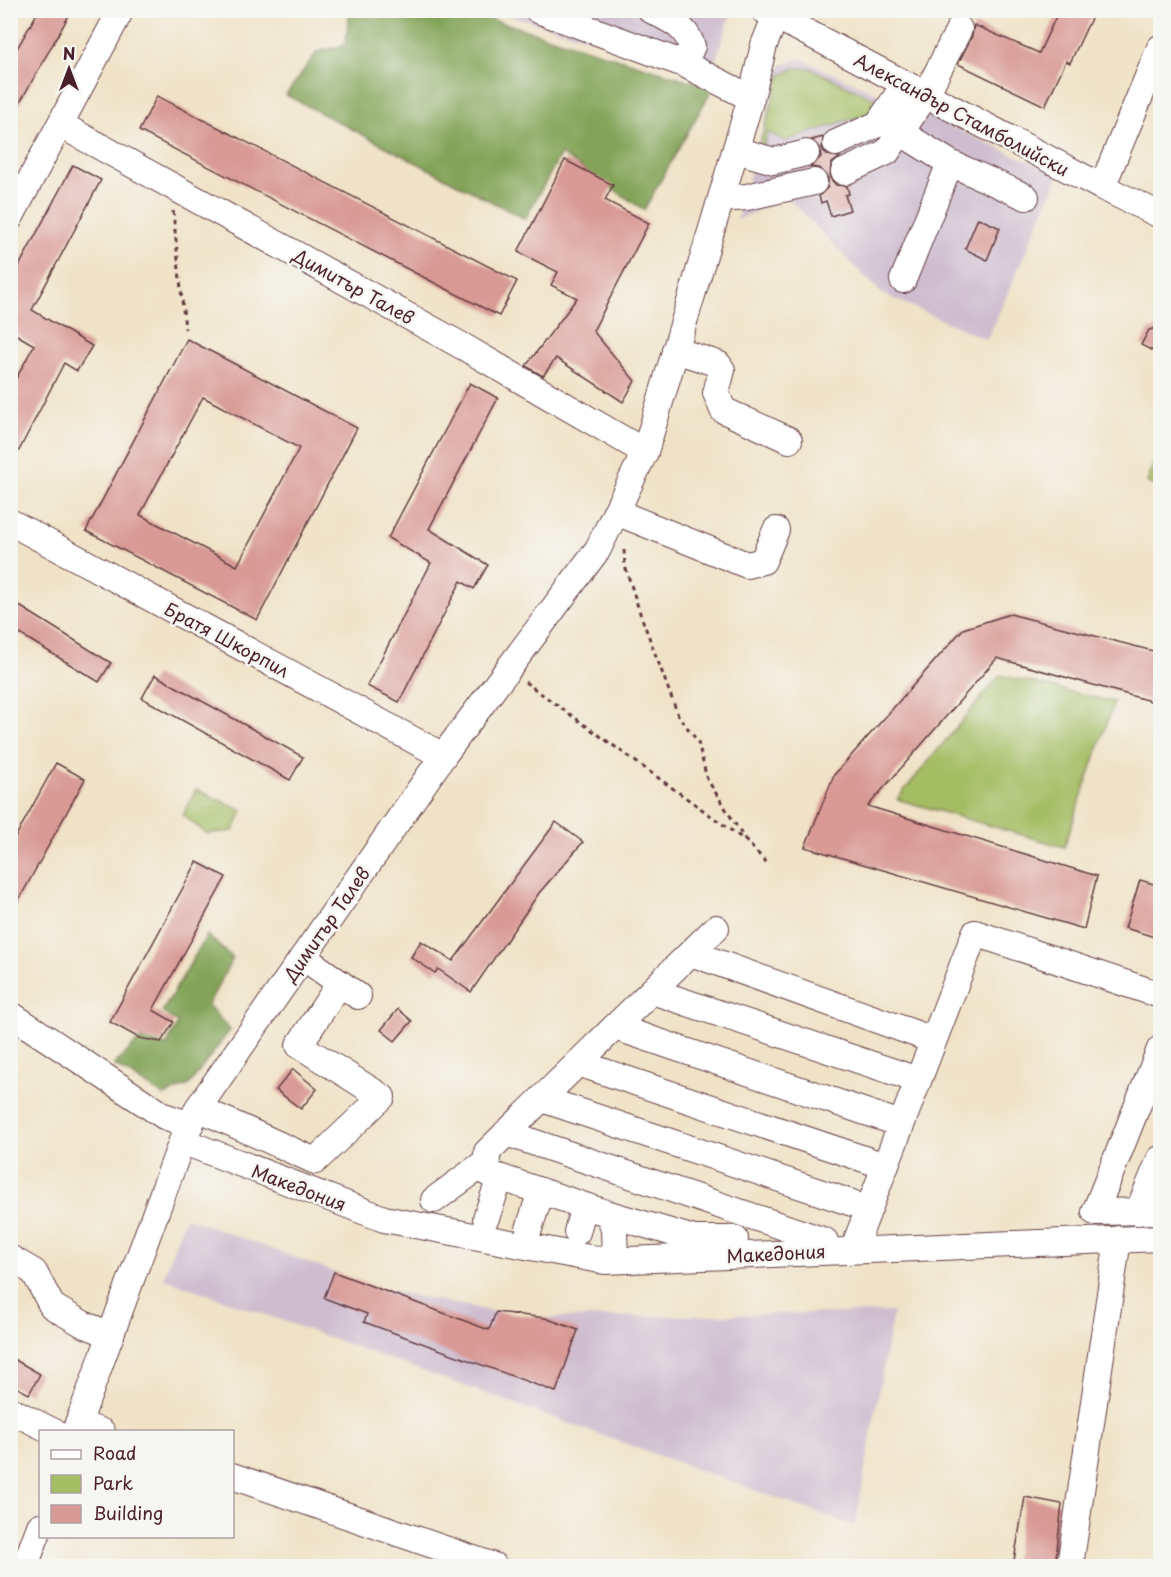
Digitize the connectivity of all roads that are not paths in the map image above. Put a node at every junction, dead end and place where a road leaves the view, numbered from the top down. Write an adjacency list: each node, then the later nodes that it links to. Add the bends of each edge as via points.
1 (121, 10): 10 (street)
2 (538, 10): 7 (street)
3 (651, 10): 7 (street, via 679,25 688,35 692,46)
4 (773, 13): 8 (street, Александър Стамболийски); 9 (street, Димитър Талев)
5 (959, 29): 8 (street)
6 (1161, 48): 19 (street)
7 (684, 64): 9 (street)
8 (916, 90): 11 (street); 19 (street, Александър Стамболийски)
9 (751, 98): 13 (street, Димитър Талев)
10 (61, 125): 18 (street); 27 (street, Димитър Талев, via 464,347)
11 (891, 127): 12 (street); 15 (street); 16 (street, via 882,157)
12 (836, 143)
13 (736, 150): 14 (street, via 774,161); 21 (street, Димитър Талев)
14 (806, 153)
15 (950, 163): 20 (street); 24 (street)
16 (844, 172)
17 (814, 182): 21 (street)
18 (18, 185): 23 (street)
19 (1102, 187): 22 (street, Александър Стамболийски)
20 (1026, 197)
21 (721, 200): 25 (street, Димитър Талев)
22 (1161, 214)
23 (10, 218)
24 (903, 280)
25 (675, 350): 26 (street, via 718,364 722,370 716,393 723,410); 27 (street, Димитър Талев)
26 (789, 440)
27 (645, 452): 28 (street, Димитър Талев)
28 (616, 512): 30 (street, via 747,565 763,561); 31 (street, Димитър Талев, via 598,549)
29 (10, 522): 31 (street, Братя Шкорпил)
30 (776, 530)
31 (443, 756): 34 (street, Димитър Талев)
32 (716, 928): 33 (street)
33 (691, 954): 35 (street); 39 (street)
34 (303, 957): 45 (street, Димитър Талев); 45 (street, via 349,989 299,1045 382,1097 315,1161)
35 (652, 991): 38 (street); 42 (street)
36 (1161, 995): 39 (street, via 975,933)
37 (10, 1014): 45 (street, via 164,1116)
38 (615, 1027): 41 (street); 44 (street)
39 (933, 1040): 42 (street)
40 (1160, 1052): 54 (street, via 1095,1212)
41 (578, 1063): 43 (street); 48 (street)
42 (918, 1080): 44 (street)
43 (542, 1098): 46 (street); 52 (street)
44 (901, 1124): 48 (street)
45 (190, 1125): 63 (street, Македония, via 384,1220); 64 (street, Димитър Талев)
46 (506, 1133): 49 (street, via 487,1152); 55 (street, via 825,1241 694,1239)
47 (1161, 1159): 54 (street)
48 (885, 1166): 61 (street)
49 (493, 1169): 50 (street); 51 (street); 56 (street)
50 (541, 1191): 53 (street); 57 (street)
51 (434, 1200)
52 (852, 1203)
53 (584, 1206): 55 (street); 58 (street)
54 (1149, 1211)
55 (609, 1214): 63 (street, via 614,1229)
56 (486, 1218)
57 (529, 1228)
58 (577, 1232)
59 (1161, 1238): 60 (street, Македония)
60 (1118, 1239): 61 (street, Македония); 72 (street)
61 (853, 1250): 63 (street, Македония)
62 (10, 1258): 64 (street, via 34,1272 52,1306)
63 (615, 1260)
64 (111, 1335): 66 (street, Димитър Талев)
65 (10, 1410): 66 (street)
66 (69, 1429): 67 (street)
67 (86, 1430)
68 (234, 1477): 71 (street)
69 (39, 1529): 70 (street)
70 (25, 1566)
71 (494, 1566)
72 (1070, 1566)

